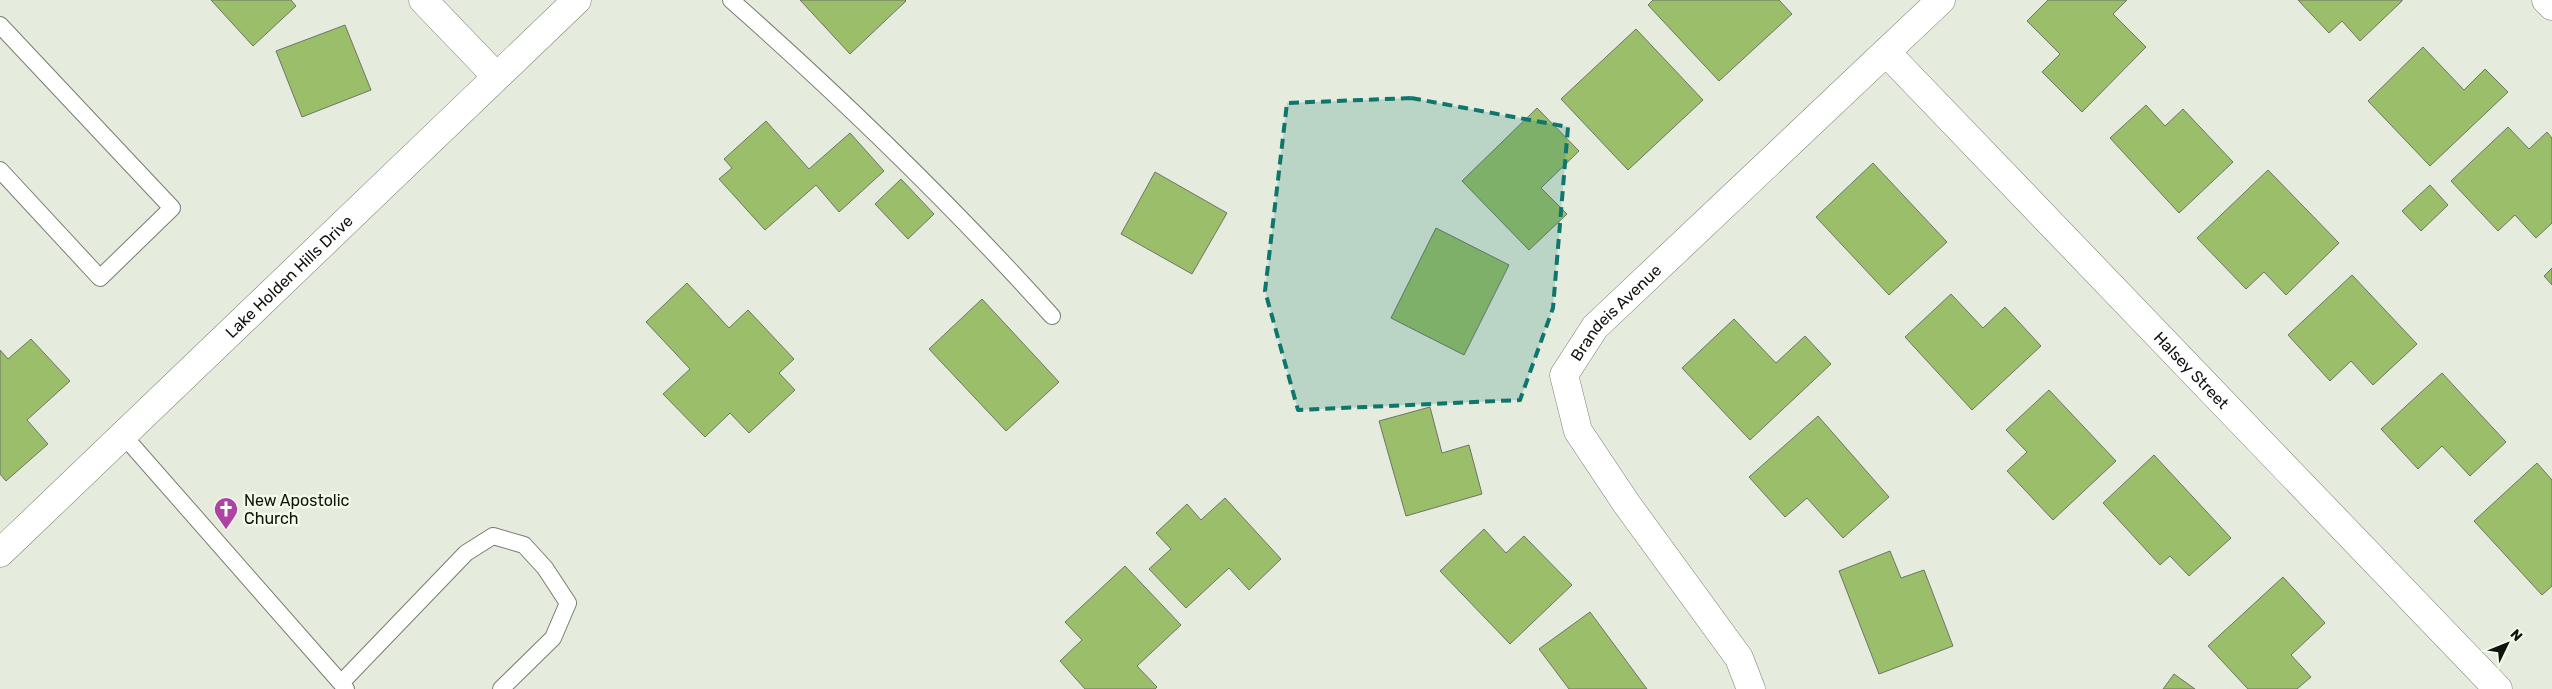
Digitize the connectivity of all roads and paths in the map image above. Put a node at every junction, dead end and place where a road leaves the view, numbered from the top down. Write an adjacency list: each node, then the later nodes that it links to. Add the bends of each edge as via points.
1 (423, 0): 9 (street)
2 (577, 0): 9 (street, Lake Holden Hills Drive)
3 (731, 0): 11 (lane, via 878,133 998,255)
4 (1941, 0): 8 (street, Brandeis Avenue)
5 (2546, 0): 6 (street)
6 (2552, 6)
7 (0, 25): 10 (lane, via 172,208 100,278)
8 (1886, 52): 14 (street, Halsey Street); 17 (street, Brandeis Avenue, via 1595,326 1564,375 1578,431 1626,503 1739,658)
9 (496, 76): 12 (street, Lake Holden Hills Drive)
10 (0, 170)
11 (1052, 316)
12 (123, 435): 13 (street, Lake Holden Hills Drive); 15 (lane)
13 (0, 553)
14 (2485, 685)
15 (344, 686): 16 (lane, via 466,553 493,536 524,545 545,568 568,602 552,638)
16 (502, 689)
17 (1752, 689)

